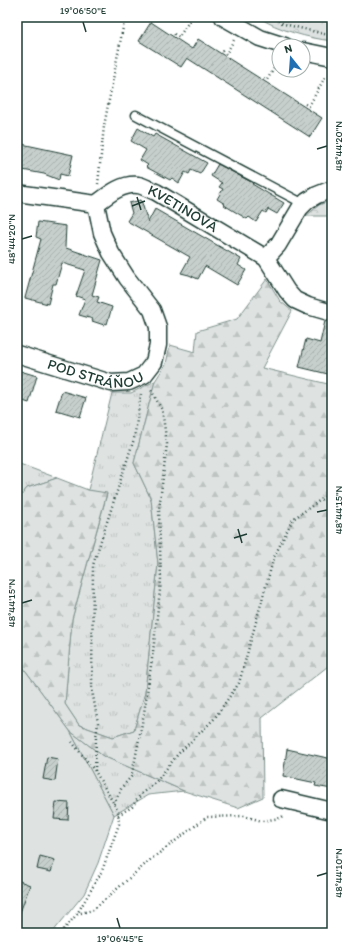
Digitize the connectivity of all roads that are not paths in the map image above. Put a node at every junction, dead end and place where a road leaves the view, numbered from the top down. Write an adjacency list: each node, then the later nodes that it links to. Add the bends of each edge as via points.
1 (223, 17): 2 (street)
2 (271, 42)
3 (311, 53): 4 (street)
4 (332, 57)
5 (136, 115): 9 (lane)
6 (332, 190): 9 (street, via 317,195)
7 (17, 193): 8 (street)
8 (96, 204): 10 (street, KVETINOVÁ, via 109,193 122,187 138,185 156,192); 12 (street, POD STRÁŇOU, via 102,233 111,253 152,310 158,327 158,345 154,362 144,375 129,382 111,383)
9 (304, 204): 10 (street, via 278,245)
10 (266, 258): 11 (street, KVETINOVÁ, via 287,292 295,300)
11 (332, 313)
12 (17, 354)
13 (281, 799): 14 (street)
14 (332, 811)

